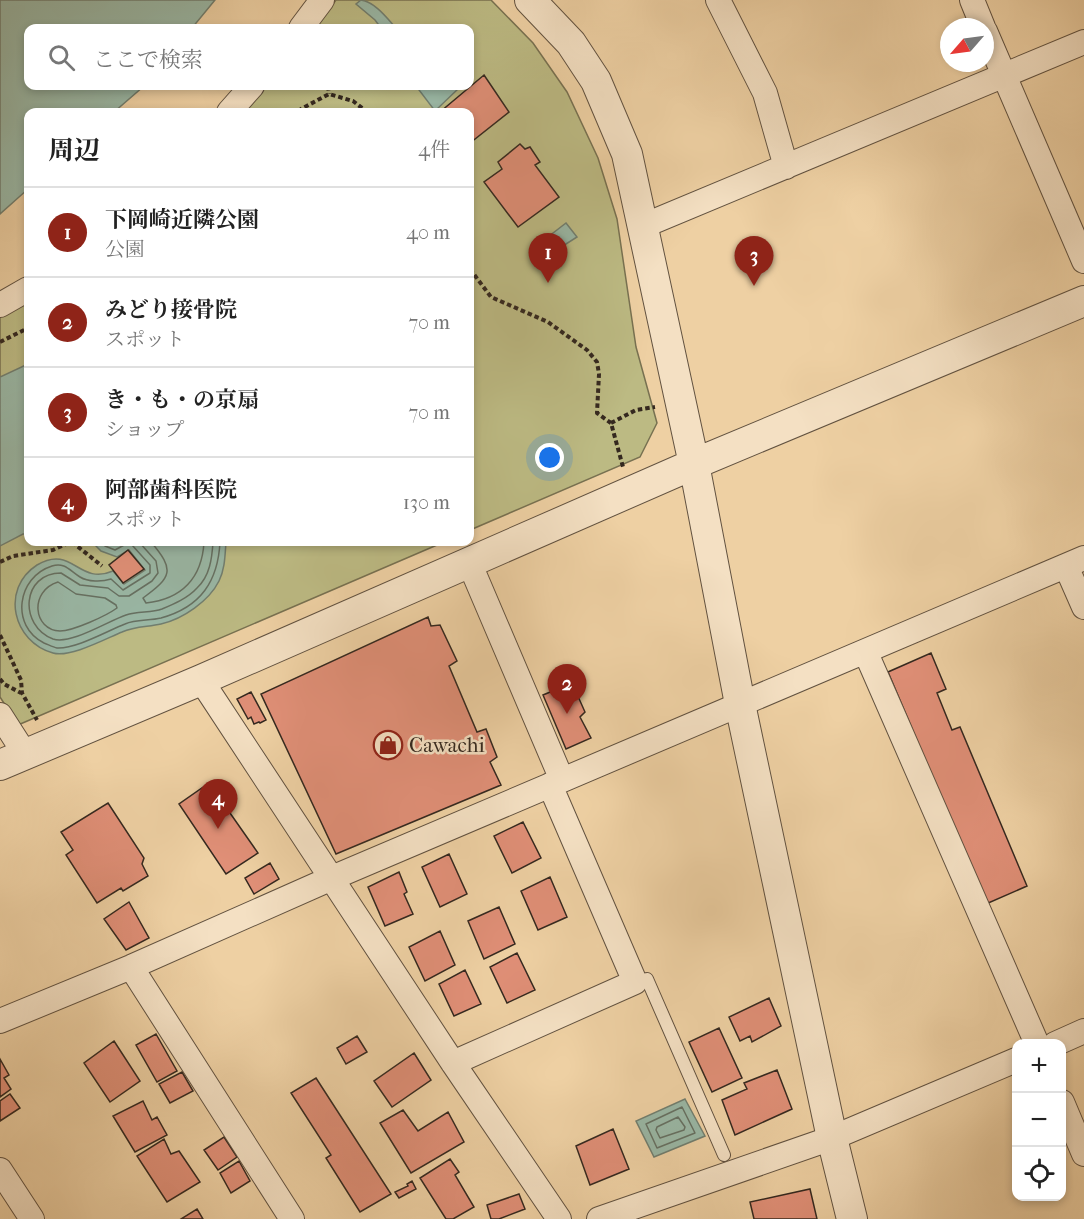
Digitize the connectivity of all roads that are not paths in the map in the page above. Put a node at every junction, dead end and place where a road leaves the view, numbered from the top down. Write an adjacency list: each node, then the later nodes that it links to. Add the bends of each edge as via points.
1 (322, 0): 6 (street)
2 (530, 0): 13 (street, via 571,43 596,81 627,154)
3 (718, 0): 12 (street, via 765,93)
4 (972, 0): 5 (street)
5 (979, 18)
6 (304, 24)
7 (1084, 42): 9 (street)
8 (994, 52): 9 (street)
9 (1004, 76): 12 (street); 14 (street)
10 (248, 90): 11 (street)
11 (233, 108)
12 (786, 167): 13 (street)
13 (643, 226): 18 (street)
14 (1084, 261)
15 (24, 291): 17 (street)
16 (1084, 301): 18 (street)
17 (0, 305)
18 (694, 464): 19 (street); 24 (street)
19 (469, 562): 23 (street); 27 (street)
20 (1075, 562): 21 (street); 22 (street)
21 (1084, 607)
22 (866, 653): 24 (street); 33 (street)
23 (201, 680): 26 (street); 28 (street)
24 (741, 704): 27 (street); 38 (street)
25 (0, 715): 26 (street)
26 (12, 759)
27 (556, 783): 28 (street); 30 (street)
28 (332, 878): 29 (street); 35 (street)
29 (130, 967): 31 (street); 43 (street)
30 (635, 982): 35 (street); 40 (lane, via 647,979)
31 (0, 1021)
32 (1084, 1031): 34 (street)
33 (1035, 1039)
34 (1066, 1039)
35 (453, 1062): 44 (street)
36 (1012, 1062): 38 (street)
37 (1066, 1111): 39 (street)
38 (832, 1138): 45 (street); 46 (street)
39 (1084, 1154)
40 (724, 1155)
41 (0, 1170): 42 (street)
42 (32, 1219)
43 (292, 1219)
44 (559, 1219)
45 (599, 1219)
46 (852, 1219)

